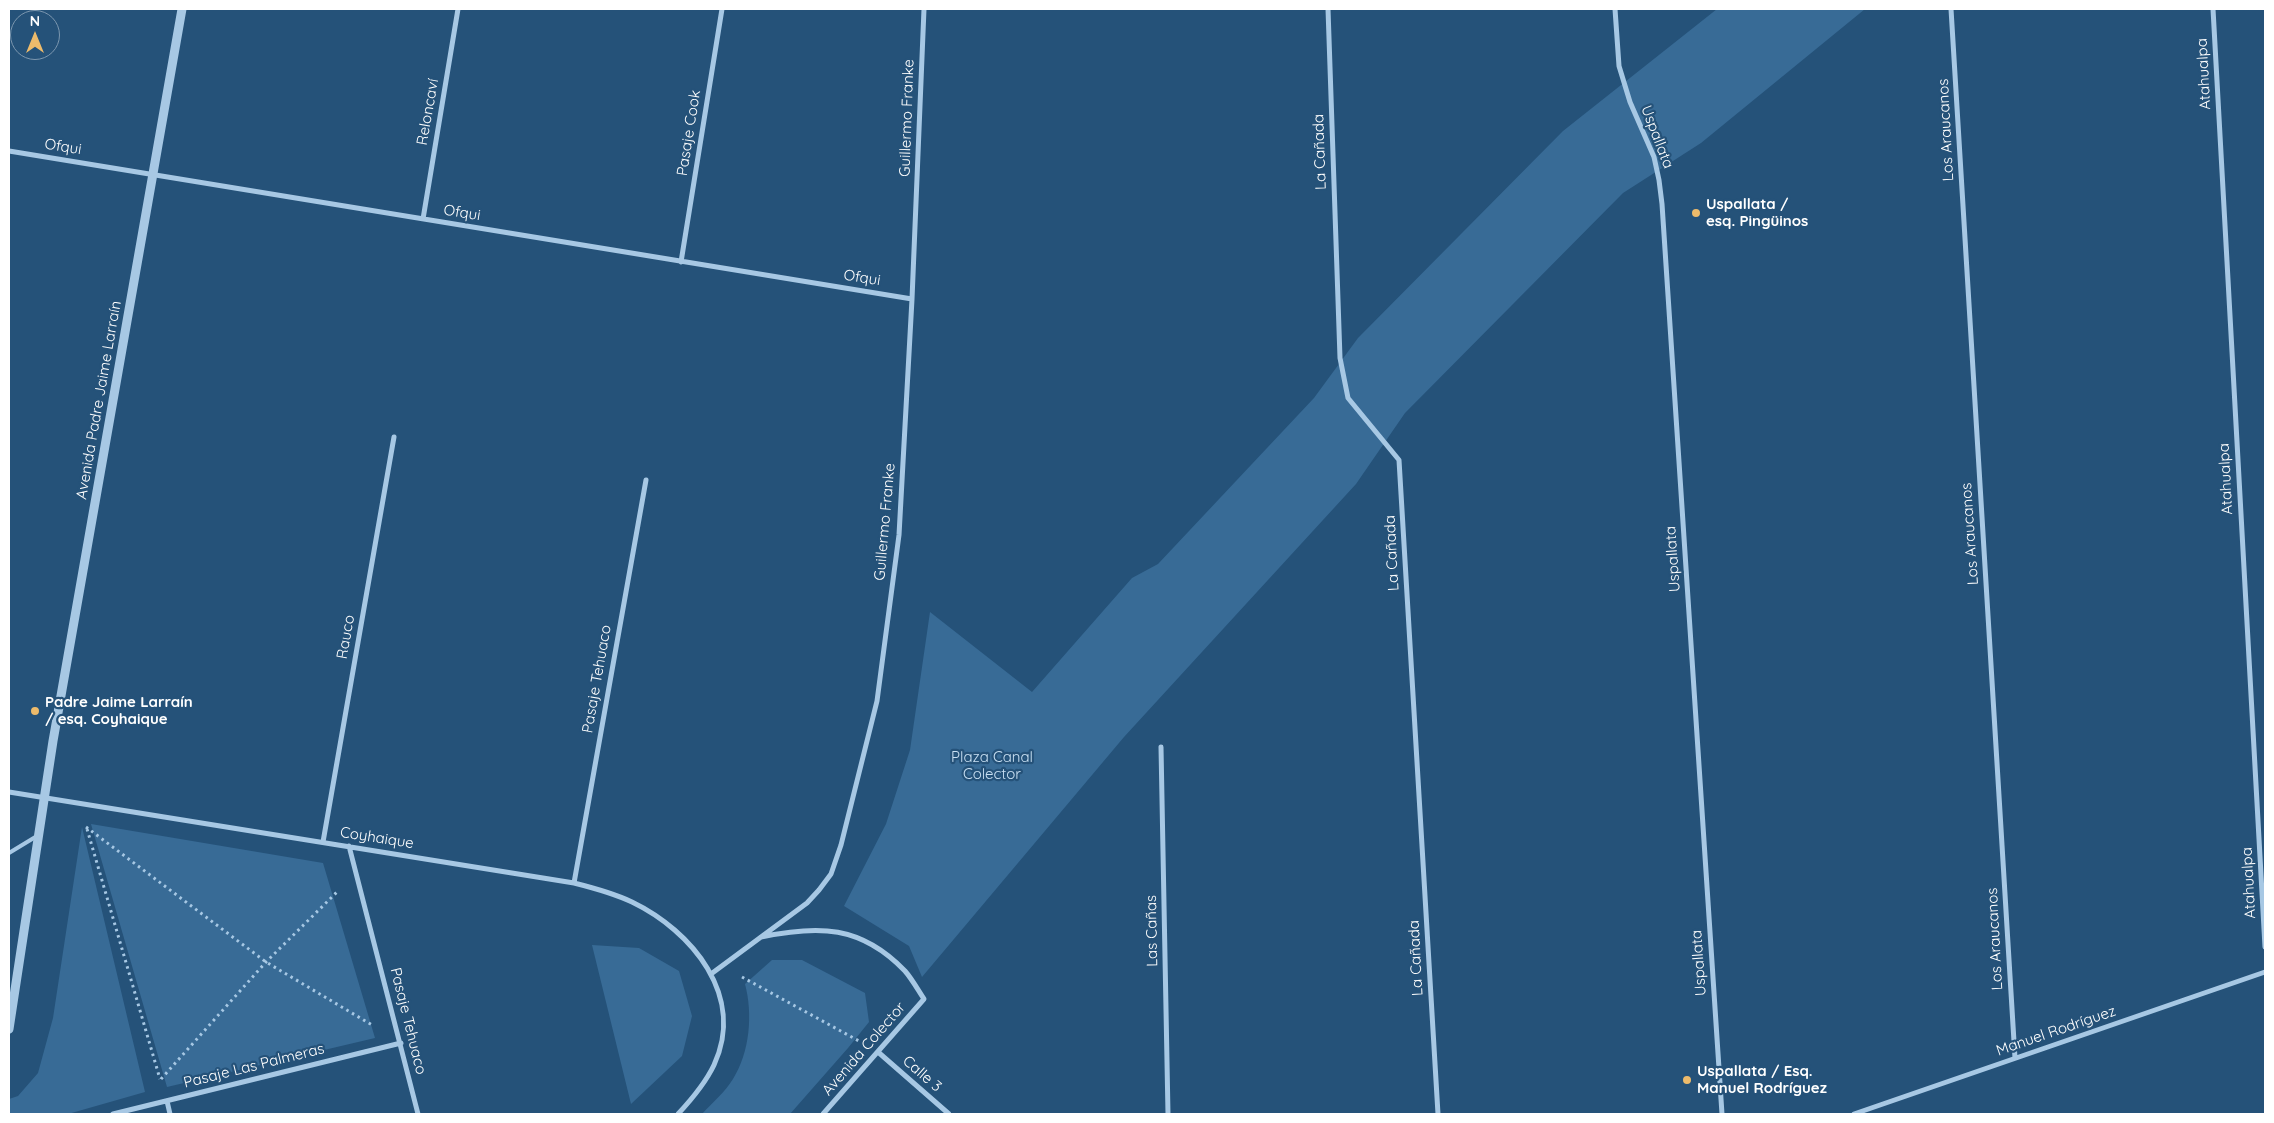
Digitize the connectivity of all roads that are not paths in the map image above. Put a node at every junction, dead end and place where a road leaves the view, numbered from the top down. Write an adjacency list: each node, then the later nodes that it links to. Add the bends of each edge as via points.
1 (182, 9): 10 (street, Avenida Padre Jaime Larraín)
2 (458, 9): 11 (street, Reloncaví)
3 (722, 9): 12 (street, Pasaje Cook)
4 (924, 9): 13 (street, Guillermo Franke)
5 (1328, 9): 40 (street, La Cañada, via 1340,358 1348,398 1399,460)
6 (1615, 9): 41 (street, Uspallata, via 1619,66 1660,180)
7 (1951, 9): 31 (street, Los Araucanos)
8 (2212, 9): 25 (street, Atahualpa)
9 (9, 151): 10 (street, Ofqui)
10 (153, 175): 11 (street, Ofqui); 18 (street, Avenida Padre Jaime Larraín)
11 (423, 219): 12 (street, Ofqui)
12 (681, 262): 13 (street, Ofqui)
13 (912, 299): 24 (street, Guillermo Franke, via 899,535 878,701 853,805 830,874 819,890 807,903)
14 (394, 437): 20 (street, Rauco)
15 (646, 480): 23 (street, Pasaje Tehuaco)
16 (1161, 747): 39 (street, Las Cañas)
17 (9, 792): 18 (street, Coyhaique)
18 (45, 797): 19 (street, Avenida Padre Jaime Larraín); 20 (street, Coyhaique)
19 (39, 835): 22 (lane); 28 (street, Avenida Padre Jaime Larraín)
20 (323, 842): 21 (street, Coyhaique)
21 (349, 846): 23 (street, Coyhaique); 29 (street, Pasaje Tehuaco)
22 (9, 853)
23 (574, 883): 27 (street, Coyhaique, via 604,890 659,918 697,952)
24 (757, 938): 27 (street, Guillermo Franke); 30 (street, Avenida Colector, via 824,929 852,935 878,948 906,972 924,1000)
25 (2265, 948)
26 (2265, 972): 31 (street, Manuel Rodríguez)
27 (712, 974): 36 (street, via 720,995 723,1018 721,1042 704,1084)
28 (9, 1029)
29 (401, 1042): 32 (street, Pasaje Las Palmeras); 35 (street, Pasaje Tehuaco)
30 (878, 1052): 37 (street, Avenida Colector); 38 (street, Calle 3)
31 (2015, 1058): 42 (street, Manuel Rodríguez)
32 (167, 1101): 33 (street, Pasaje Las Palmeras); 34 (street)
33 (113, 1114)
34 (170, 1114)
35 (418, 1114)
36 (678, 1114)
37 (823, 1114)
38 (949, 1114)
39 (1168, 1114)
40 (1438, 1114)
41 (1722, 1114)
42 (1854, 1114)

